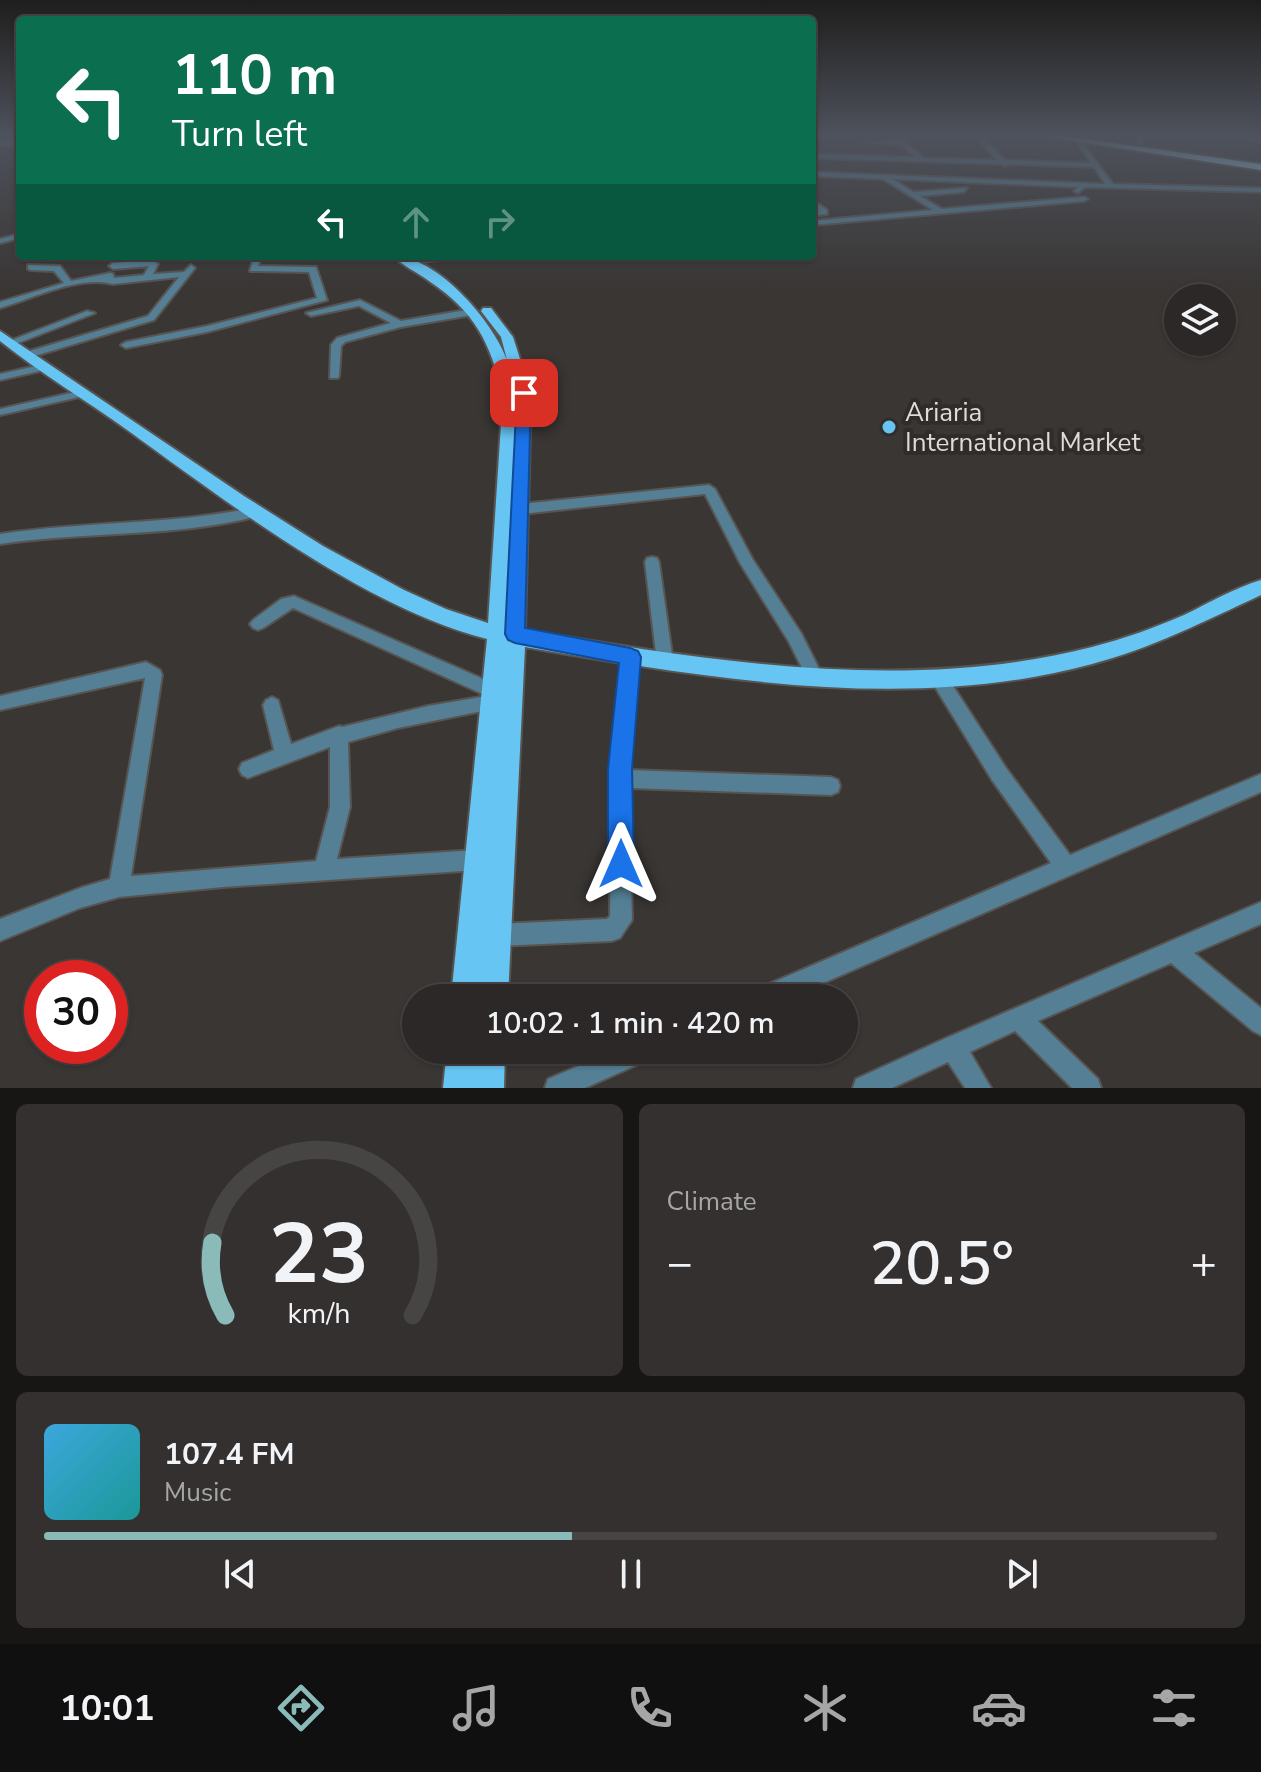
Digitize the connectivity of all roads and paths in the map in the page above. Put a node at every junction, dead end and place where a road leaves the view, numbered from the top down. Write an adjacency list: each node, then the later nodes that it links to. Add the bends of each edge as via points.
1 (900, 187): 8 (street)
2 (1053, 187): 7 (street)
3 (1103, 187): 7 (street)
4 (1164, 187): 6 (street)
5 (964, 190): 8 (street)
6 (1261, 190)
7 (1082, 192): 9 (street)
8 (912, 194): 9 (street)
9 (941, 212): 10 (street)
10 (816, 223)
11 (256, 260): 25 (street, via 253,269 313,269 322,300)
12 (404, 260): 20 (main road)
13 (419, 260): 32 (main road, via 488,312 507,337 524,393)
14 (115, 261): 16 (street); 17 (street, via 154,264)
15 (31, 267): 18 (street, via 57,268)
16 (110, 276): 17 (street, via 113,281); 18 (street)
17 (147, 278): 26 (street, via 187,271 151,318)
18 (69, 284): 19 (street)
19 (0, 305)
20 (472, 312): 23 (street); 38 (main road, via 486,326 510,394)
21 (90, 313): 24 (street)
22 (273, 321): 23 (street, via 355,303)
23 (400, 324): 28 (street, via 341,340)
24 (5, 339): 26 (main road)
25 (126, 345)
26 (27, 355): 27 (main road)
27 (45, 367): 29 (street); 30 (main road)
28 (334, 376)
29 (0, 377)
30 (84, 393): 31 (street); 33 (main road)
31 (0, 412)
32 (521, 509): 38 (main road); 41 (street, via 709,489)
33 (257, 512): 34 (street, via 194,525 43,531); 38 (main road, via 334,563 440,616)
34 (0, 539)
35 (652, 562): 40 (street)
36 (1258, 592): 42 (main road, via 1154,636 1093,654)
37 (258, 624): 43 (street, via 294,602)
38 (506, 633): 39 (main road); 43 (main road); 58 (main road)
39 (630, 657): 40 (main road); 49 (street)
40 (665, 662): 41 (main road)
41 (815, 677): 42 (main road)
42 (938, 677): 53 (street)
43 (492, 697): 46 (street); 52 (main road)
44 (0, 703): 55 (street, via 146,669 154,675)
45 (272, 705): 47 (street)
46 (339, 734): 47 (street); 54 (street, via 340,807)
47 (284, 754): 48 (street)
48 (248, 769)
49 (620, 779): 51 (street); 58 (street, via 618,926)
50 (1261, 783): 53 (street)
51 (831, 786)
52 (477, 860): 54 (street); 60 (main road)
53 (1066, 867): 62 (street)
54 (324, 870): 55 (street)
55 (119, 887): 57 (street)
56 (1261, 913): 59 (street)
57 (0, 930)
58 (496, 935): 61 (main road)
59 (1173, 950): 63 (street); 64 (street)
60 (467, 984)
61 (494, 984)
62 (795, 984)
63 (1018, 1018): 65 (street); 74 (street)
64 (1261, 1023)
65 (952, 1047): 72 (street); 73 (street)
66 (461, 1064): 69 (main road)
67 (489, 1064): 70 (main road)
68 (612, 1064): 71 (street)
69 (459, 1088)
70 (488, 1088)
71 (557, 1088)
72 (865, 1088)
73 (979, 1088)
74 (1089, 1088)

